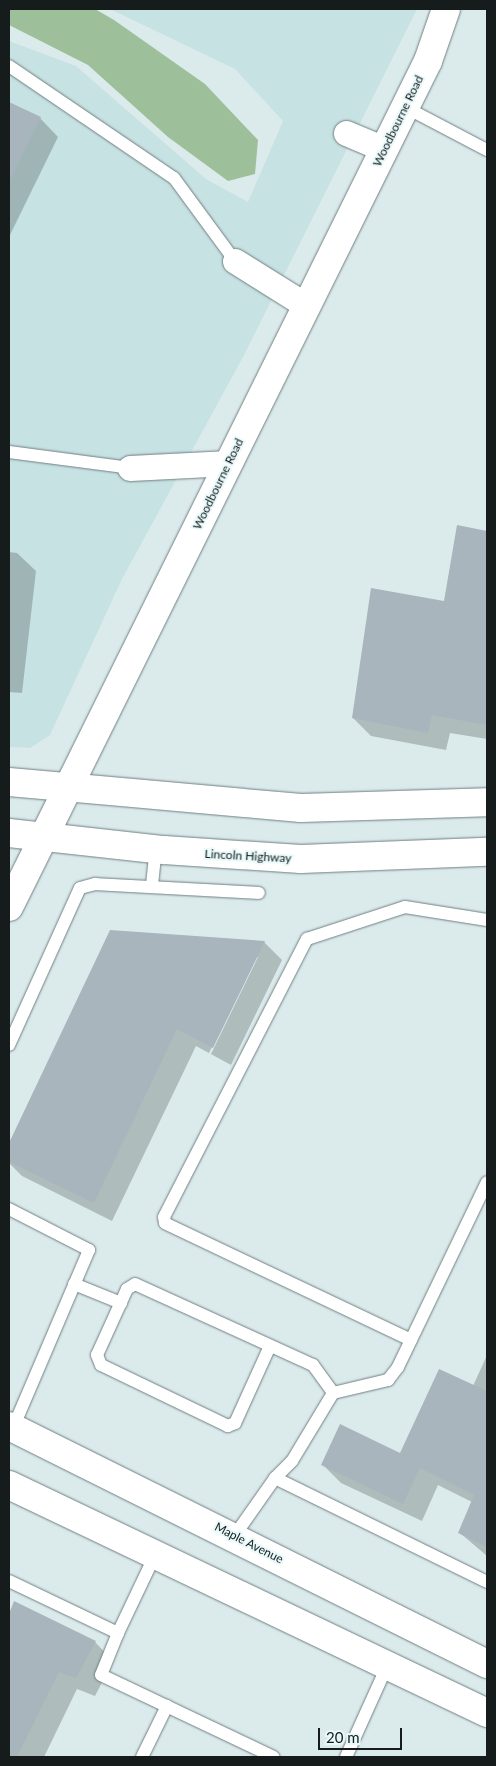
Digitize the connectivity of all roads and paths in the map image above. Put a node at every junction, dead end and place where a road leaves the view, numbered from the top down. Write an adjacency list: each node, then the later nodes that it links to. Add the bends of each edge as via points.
1 (446, 9): 3 (main road, Woodbourne Road)
2 (463, 9): 3 (main road, Woodbourne Road)
3 (428, 61): 5 (main road, Woodbourne Road)
4 (9, 66): 9 (lane, via 174,178)
5 (405, 107): 7 (main road, Woodbourne Road); 8 (lane)
6 (346, 133): 7 (street)
7 (384, 149): 10 (main road, Woodbourne Road)
8 (487, 150)
9 (235, 261): 10 (street)
10 (307, 306): 12 (main road, Woodbourne Road)
11 (9, 452): 13 (lane)
12 (229, 463): 13 (street); 15 (main road, Woodbourne Road)
13 (130, 468)
14 (9, 782): 15 (main road)
15 (68, 788): 16 (main road, via 301,808); 18 (main road, Woodbourne Road)
16 (487, 802)
17 (9, 833): 18 (main road, Lincoln Highway)
18 (42, 837): 19 (main road, Lincoln Highway); 23 (main road, Woodbourne Road)
19 (156, 849): 20 (main road, Lincoln Highway, via 301,859); 21 (lane)
20 (487, 852)
21 (152, 885): 22 (lane); 25 (lane, via 95,884 80,888)
22 (259, 893)
23 (9, 907)
24 (487, 920): 30 (lane, via 405,907 307,939 164,1216 165,1224)
25 (9, 1045)
26 (487, 1182): 30 (lane)
27 (9, 1209): 28 (lane, via 89,1250)
28 (74, 1284): 29 (lane); 33 (lane)
29 (121, 1303): 31 (lane, via 127,1289 136,1284); 31 (lane, via 97,1354 101,1365 228,1426 235,1423)
30 (411, 1340): 32 (lane, via 388,1380)
31 (270, 1346): 32 (lane, via 314,1365)
32 (333, 1394): 34 (lane, via 292,1461)
33 (11, 1427): 36 (main road, Maple Avenue)
34 (275, 1478): 36 (lane); 39 (lane)
35 (9, 1485): 37 (main road)
36 (235, 1535): 41 (main road, Maple Avenue)
37 (155, 1555): 40 (lane); 42 (main road)
38 (9, 1581): 40 (lane)
39 (487, 1582)
40 (118, 1633): 43 (lane, via 101,1675)
41 (487, 1664)
42 (387, 1666): 44 (main road); 47 (lane)
43 (167, 1706): 45 (lane); 46 (lane)
44 (487, 1713)
45 (142, 1757)
46 (274, 1757)
47 (346, 1757)

